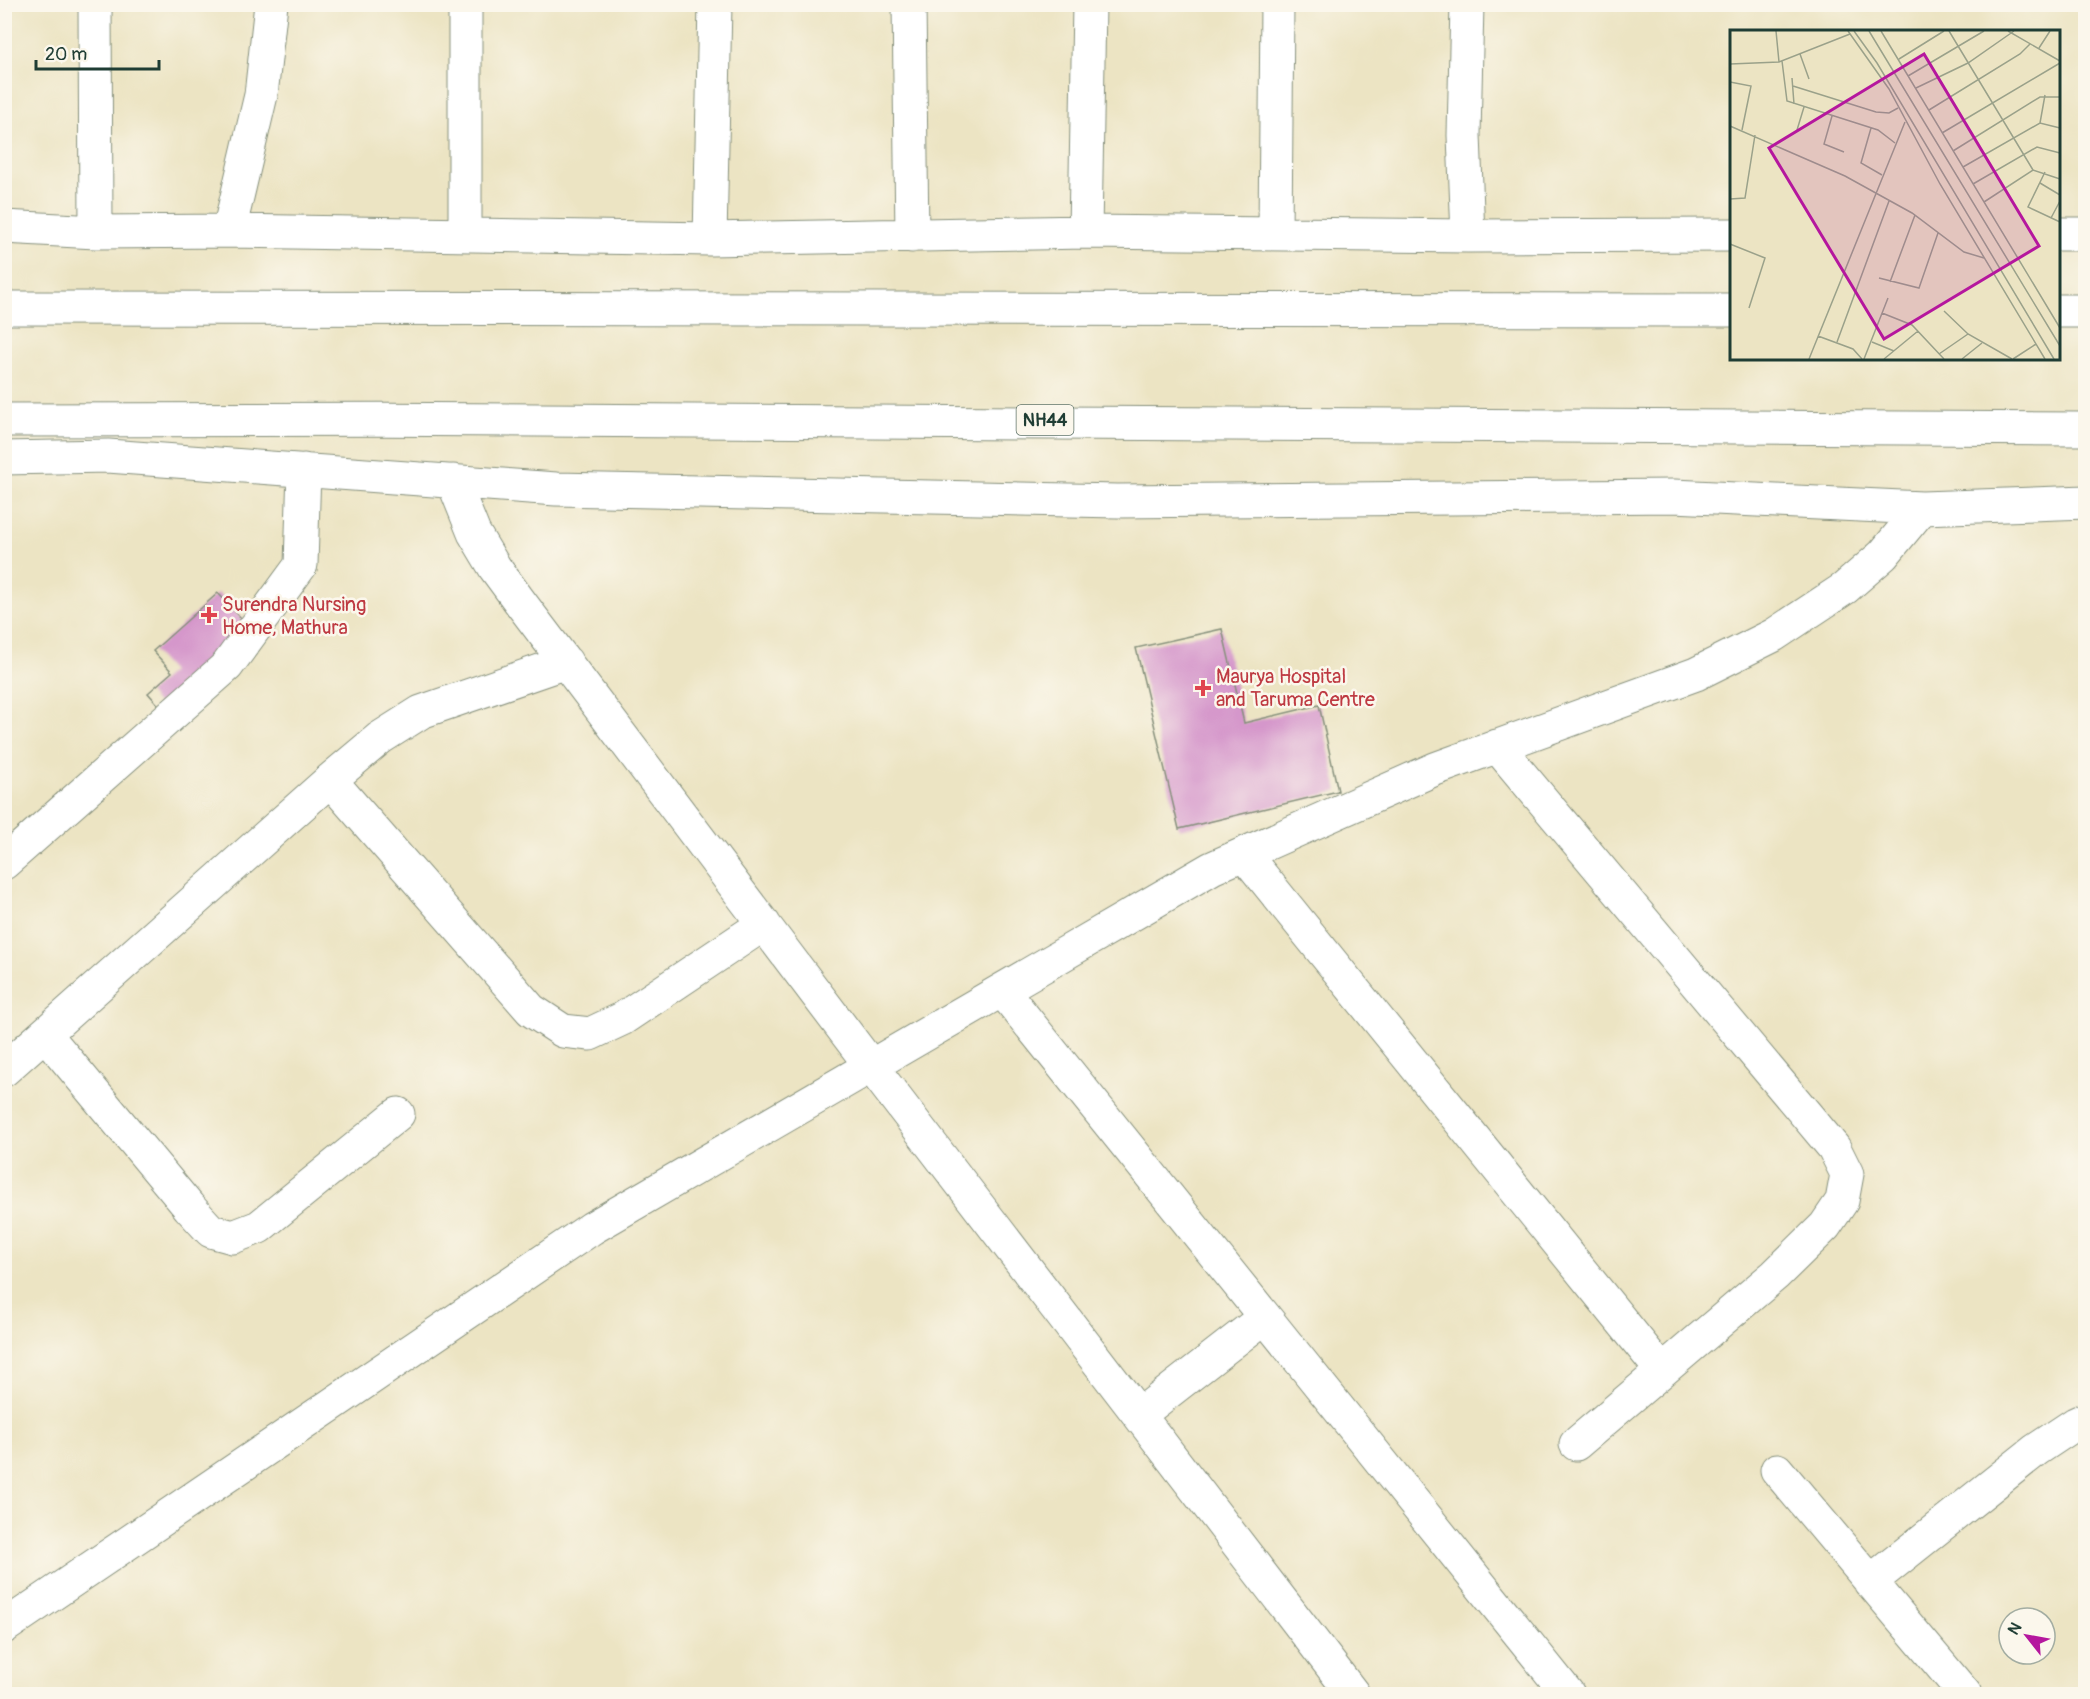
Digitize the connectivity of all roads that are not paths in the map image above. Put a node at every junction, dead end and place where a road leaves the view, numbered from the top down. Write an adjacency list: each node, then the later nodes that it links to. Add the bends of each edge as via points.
1 (95, 4): 11 (main road)
2 (271, 4): 10 (main road, via 261,95)
3 (465, 4): 14 (main road)
4 (715, 4): 20 (main road)
5 (909, 4): 18 (main road)
6 (1089, 4): 12 (main road)
7 (1277, 4): 13 (main road)
8 (1467, 4): 19 (main road, via 1464,135)
9 (4, 227): 11 (main road)
10 (229, 231): 11 (main road); 14 (main road)
11 (96, 232)
12 (1085, 232): 13 (main road); 18 (main road)
13 (1275, 233): 19 (main road)
14 (465, 234): 20 (main road)
15 (2060, 234): 16 (main road)
16 (2085, 234)
17 (1730, 235): 19 (main road)
18 (912, 236): 20 (main road)
19 (1468, 236)
20 (710, 238)
21 (4, 308): 22 (main road)
22 (1730, 310)
23 (2060, 311): 24 (main road)
24 (2085, 312)
25 (4, 420): 26 (main road, NH44, via 578,418)
26 (2085, 429)
27 (4, 458): 28 (main road, via 108,456)
28 (304, 470): 29 (main road); 36 (main road, via 301,565 227,666)
29 (453, 481): 31 (main road, via 556,489 1106,501 1674,496); 32 (main road, via 474,533 495,568)
30 (2085, 502): 31 (main road)
31 (1922, 508): 33 (main road, via 1882,555 1845,588 1774,635 1696,674)
32 (566, 663): 34 (main road, via 421,712 380,738); 37 (main road)
33 (1497, 746): 35 (main road); 44 (main road, via 1834,1148 1846,1174 1842,1201 1825,1226 1775,1275)
34 (330, 780): 37 (main road, via 531,1010 563,1031 590,1034 622,1019); 39 (main road)
35 (1244, 854): 38 (main road, via 1212,868); 44 (main road)
36 (4, 863)
37 (764, 924): 40 (main road)
38 (1002, 990): 40 (main road); 43 (main road)
39 (45, 1034): 41 (main road); 42 (main road, via 189,1207 212,1231 233,1237 259,1227)
40 (871, 1066): 45 (main road); 50 (main road, via 592,1228)
41 (4, 1070)
42 (398, 1114)
43 (1265, 1317): 45 (main road); 52 (main road)
44 (1662, 1371): 47 (main road)
45 (1139, 1415): 51 (main road)
46 (2085, 1419): 49 (main road, via 2036,1450)
47 (1576, 1444)
48 (1777, 1470): 49 (main road)
49 (1870, 1582): 53 (main road)
50 (4, 1627)
51 (1353, 1695)
52 (1568, 1695)
53 (1965, 1695)

